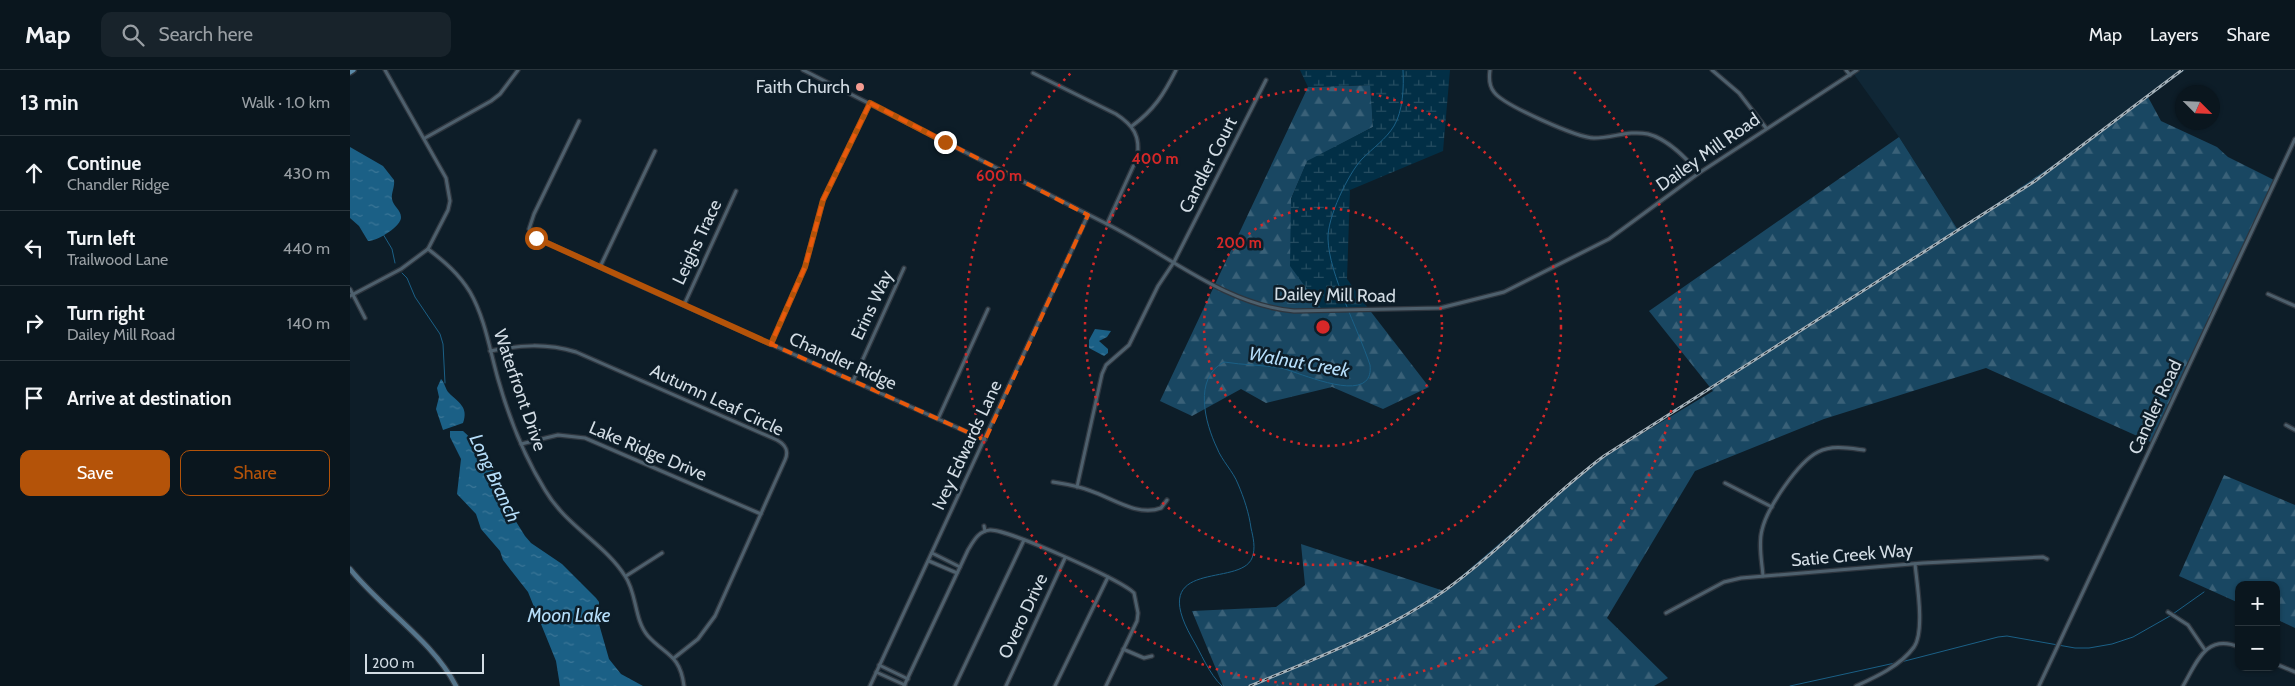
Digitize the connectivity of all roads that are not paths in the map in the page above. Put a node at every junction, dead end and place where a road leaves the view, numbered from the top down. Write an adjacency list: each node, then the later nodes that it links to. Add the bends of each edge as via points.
1 (385, 70): 16 (street)
2 (518, 70): 16 (street, via 491,101)
3 (803, 70): 12 (street, Dailey Mill Road)
4 (1176, 70): 14 (street, via 1159,103)
5 (1490, 70): 19 (street, via 1493,92 1509,104 1594,138 1624,132 1649,134 1676,150)
6 (1712, 70): 15 (street, via 1743,97)
7 (1846, 70): 10 (street)
8 (1857, 70): 10 (street, Dailey Mill Road)
9 (1033, 73): 14 (street, via 1116,114)
10 (1850, 75): 15 (street, Dailey Mill Road)
11 (1266, 80): 24 (street, Candler Court)
12 (870, 103): 21 (street, Dailey Mill Road); 34 (street, via 823,200 805,267)
13 (579, 121): 25 (street, Chandler Ridge, via 534,214 530,232 547,244)
14 (1132, 126): 22 (street, via 1139,140 1137,158)
15 (1766, 128): 19 (street, Dailey Mill Road)
16 (426, 138): 23 (street, via 450,192 448,210)
17 (2295, 140): 85 (street, Candler Road)
18 (655, 151): 25 (street)
19 (1699, 173): 24 (street, Dailey Mill Road, via 1637,220 1585,252 1504,292 1440,308 1270,309 1237,296)
20 (736, 191): 30 (street, Leighs Trace)
21 (1088, 216): 22 (street, Dailey Mill Road); 40 (street, Ivey Edwards Lane)
22 (1107, 224): 24 (street, Dailey Mill Road)
23 (428, 249): 29 (street, via 401,269); 35 (street, Waterfront Drive, via 451,267 470,293 478,308)
24 (1174, 262): 45 (street, Candler Court, via 1158,286 1129,345 1106,365 1102,374)
25 (600, 267): 30 (street, Chandler Ridge)
26 (904, 268): 36 (street, Erins Way)
27 (350, 289): 29 (street)
28 (2268, 294): 31 (street)
29 (352, 295): 33 (street)
30 (684, 305): 34 (street, Chandler Ridge)
31 (2295, 306)
32 (988, 309): 37 (street)
33 (366, 318)
34 (771, 344): 36 (street, Chandler Ridge)
35 (490, 352): 41 (street, Waterfront Drive); 48 (street, Autumn Leaf Circle, via 527,345 576,352 780,441 785,446 786,457)
36 (853, 380): 37 (street, Chandler Ridge)
37 (938, 419): 40 (street, Chandler Ridge)
38 (2286, 426): 39 (street)
39 (2295, 430)
40 (985, 440): 53 (street, Ivey Edwards Lane)
41 (521, 444): 48 (street, Lake Ridge Drive, via 558,435 585,438); 61 (street, Waterfront Drive, via 555,505)
42 (1864, 450): 47 (street, via 1842,447 1818,452 1808,458)
43 (1053, 482): 45 (street)
44 (1725, 482): 47 (street)
45 (1077, 486): 46 (street, via 1129,507 1147,510 1161,508)
46 (1167, 500)
47 (1772, 507): 62 (street, via 1761,530)
48 (761, 514): 70 (street, Autumn Leaf Circle, via 715,616 698,639)
49 (984, 526): 50 (street)
50 (985, 531): 51 (street, via 1005,532); 58 (street, via 976,537)
51 (1024, 540): 54 (street); 80 (street)
52 (662, 553): 61 (street)
53 (932, 554): 56 (street, Ivey Edwards Lane); 58 (street)
54 (1065, 558): 63 (street); 81 (street, Overo Drive)
55 (2047, 559): 57 (street, Satie Creek Way)
56 (929, 560): 60 (street); 71 (street, Ivey Edwards Lane)
57 (1915, 564): 62 (street, Satie Creek Way); 84 (street, via 1919,627 1914,647 1893,666)
58 (960, 567): 60 (street)
59 (350, 569): 77 (street, via 381,604 437,657)
60 (958, 574): 75 (street)
61 (626, 576): 70 (street, Waterfront Drive, via 643,627)
62 (1764, 576): 65 (street, Satie Creek Way, via 1724,582)
63 (1108, 577): 67 (street, via 1130,589 1137,604 1137,621); 82 (street)
64 (2168, 612): 68 (street, via 2188,625)
65 (1666, 613)
66 (2235, 646): 68 (street, via 2222,642)
67 (1123, 649): 69 (street, via 1144,658); 83 (street)
68 (2205, 650): 86 (street)
69 (1152, 656)
70 (674, 658): 78 (street, Waterfront Drive)
71 (880, 665): 73 (street, Ivey Edwards Lane); 75 (street)
72 (2280, 666): 74 (street)
73 (876, 672): 76 (street); 79 (street, Ivey Edwards Lane)
74 (2295, 672)
75 (908, 678): 76 (street)
76 (904, 685)
77 (456, 686)
78 (684, 686)
79 (870, 686)
80 (955, 686)
81 (1006, 686)
82 (1055, 686)
83 (1106, 686)
84 (1856, 686)
85 (2039, 686)
86 (2183, 686)

